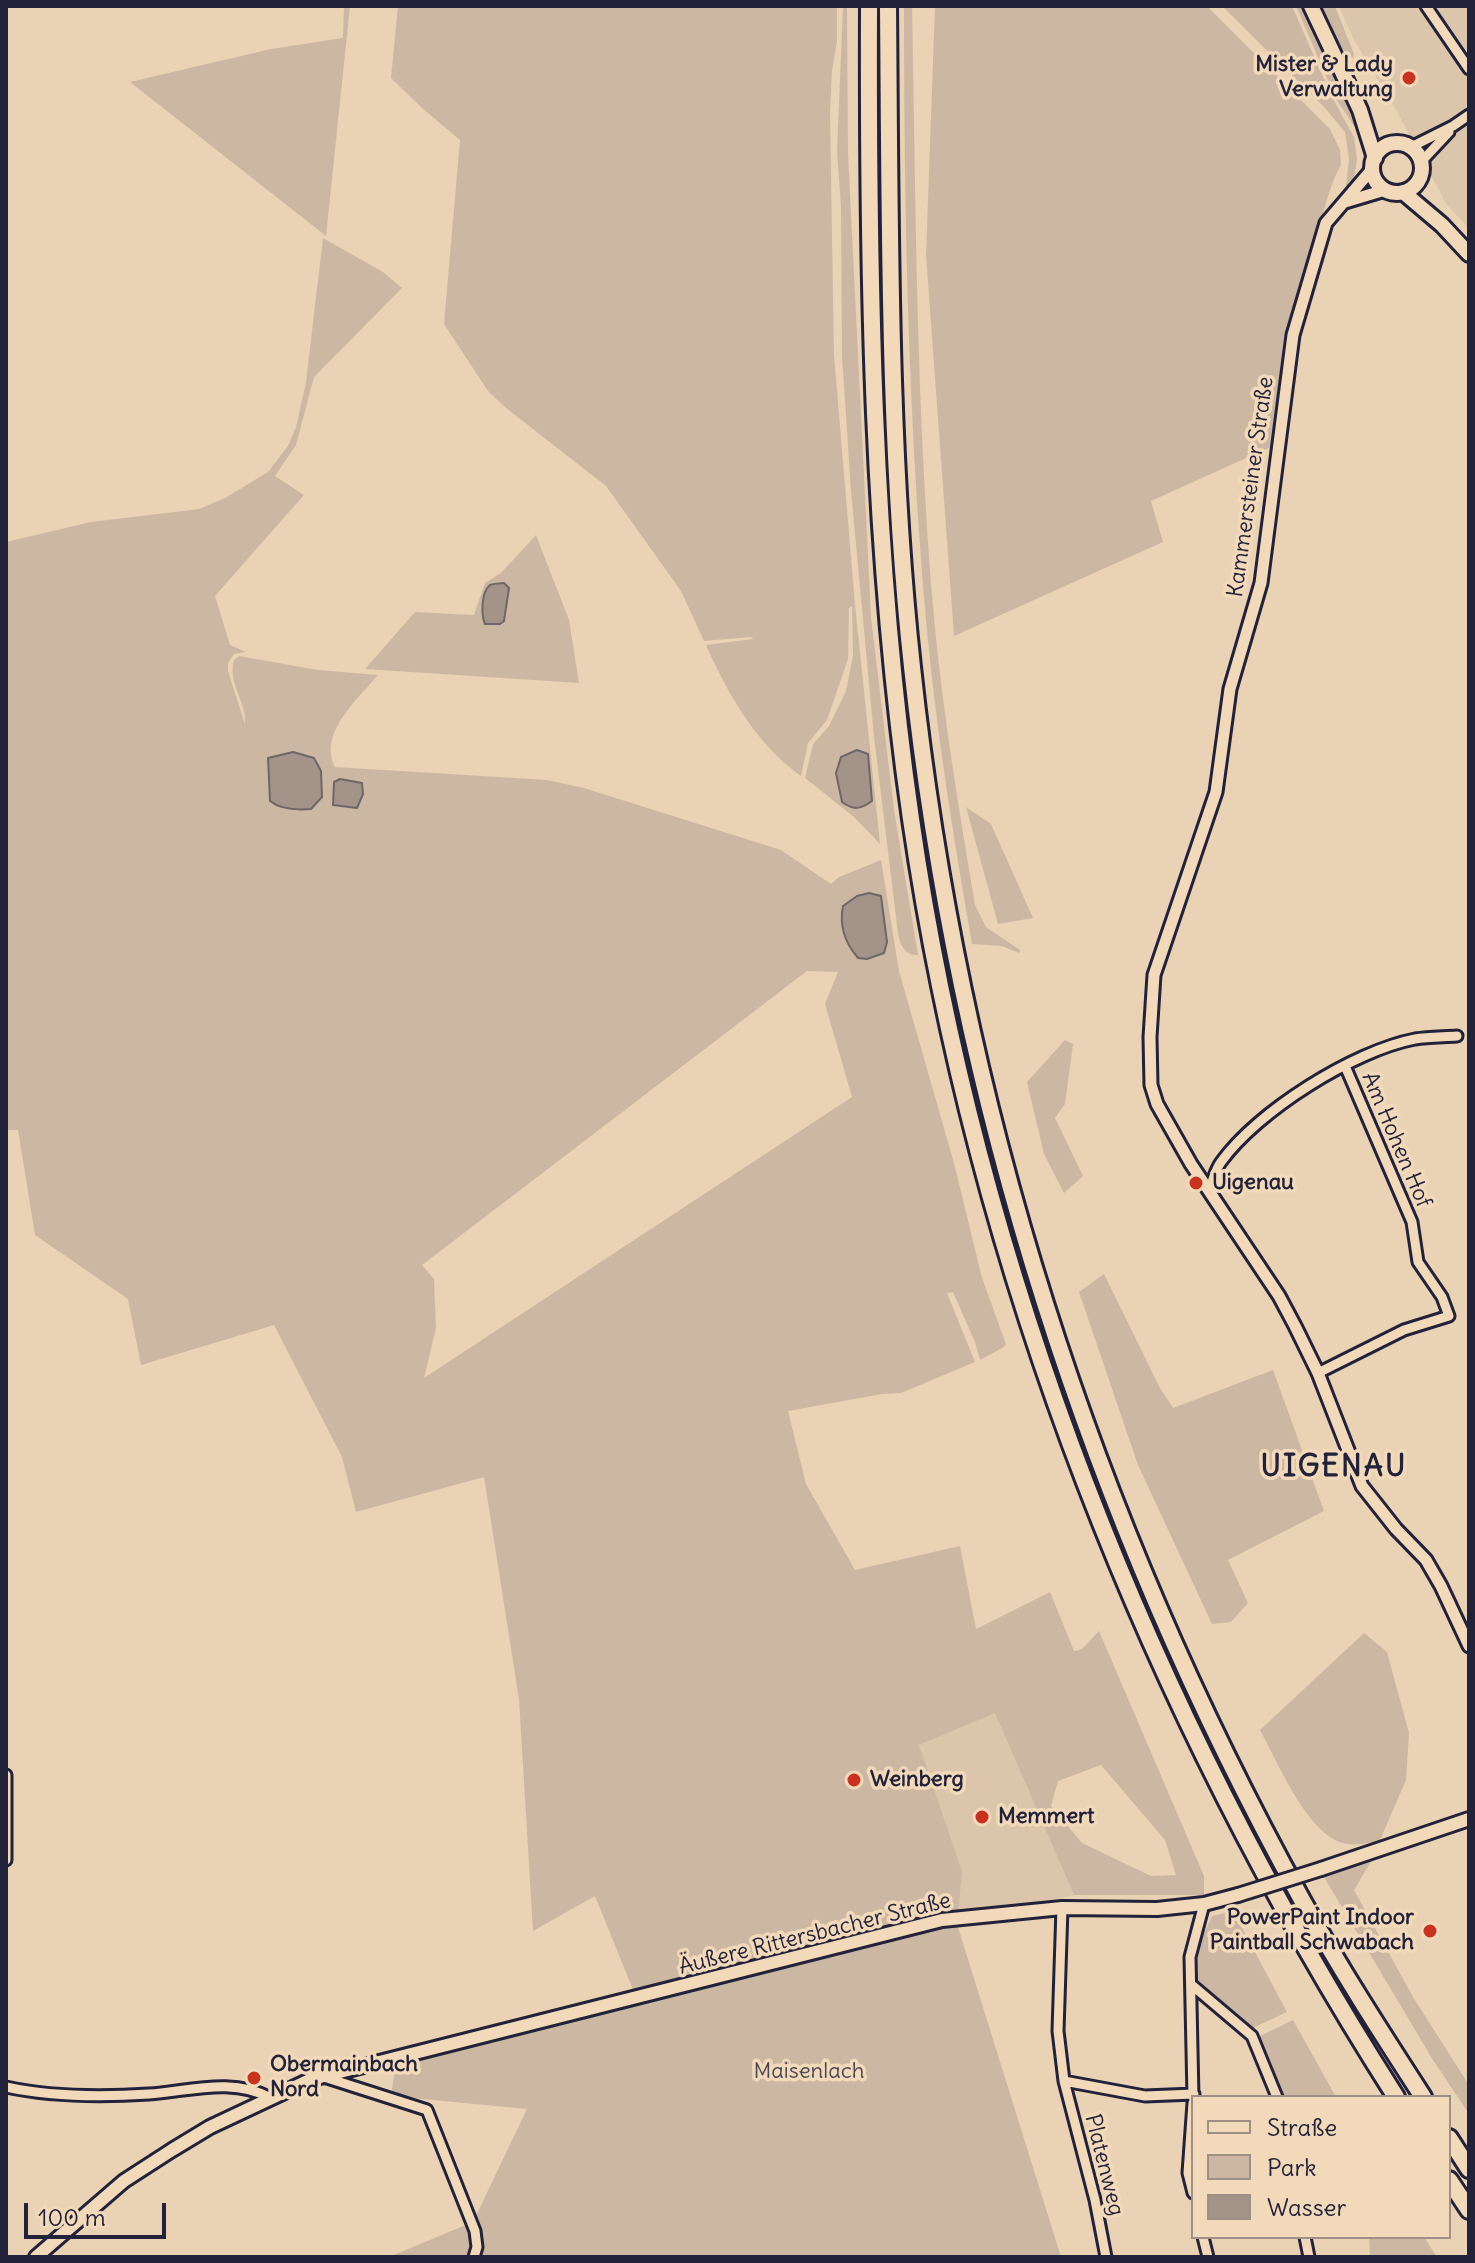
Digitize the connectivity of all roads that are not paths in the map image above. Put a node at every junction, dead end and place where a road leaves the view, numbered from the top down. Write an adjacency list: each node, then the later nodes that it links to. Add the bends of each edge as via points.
1 (869, 6): 35 (highway, via 871,355 879,528 909,810 954,1052 1039,1356 1127,1590 1238,1827)
2 (888, 6): 36 (highway, via 897,457 911,662 946,910 996,1138 1075,1398 1117,1513 1182,1662 1304,1903)
3 (1311, 6): 6 (main road)
4 (1426, 6): 5 (street)
5 (1469, 69)
6 (1360, 110): 9 (main road); 12 (main road)
7 (1469, 115): 8 (street)
8 (1453, 126): 10 (street); 11 (street)
9 (1393, 143): 10 (main road); 12 (main road, via 1379,151)
10 (1411, 147): 11 (main road)
11 (1421, 162): 13 (main road)
12 (1374, 163): 14 (main road, via 1376,181); 16 (street, Kammersteiner Straße)
13 (1419, 180): 15 (main road); 17 (main road)
14 (1385, 190): 15 (main road); 16 (street)
15 (1403, 192): 17 (main road)
16 (1344, 202): 21 (street, Kammersteiner Straße, via 1326,223 1293,335 1261,583 1230,689 1216,792 1154,975 1151,1085)
17 (1442, 225): 18 (main road)
18 (1469, 254)
19 (1457, 1036): 20 (street, Am Hohen Hof, via 1415,1039)
20 (1345, 1066): 21 (street, Am Hohen Hof, via 1253,1124 1219,1164); 22 (street, Am Hohen Hof, via 1412,1222 1418,1262 1449,1316 1404,1330)
21 (1209, 1190): 22 (street, Kammersteiner Straße, via 1279,1296)
22 (1318, 1373): 23 (street, Kammersteiner Straße, via 1362,1486 1426,1560)
23 (1469, 1646)
24 (6, 1775): 26 (street)
25 (1469, 1819): 27 (main road, Äußere Rittersbacher Straße, bridge)
26 (6, 1860)
27 (1204, 1904): 28 (main road, Äußere Rittersbacher Straße); 29 (street, via 1190,1957)
28 (1062, 1908): 30 (main road, Äußere Rittersbacher Straße, via 942,1920); 31 (street, Platenweg, via 1058,2031)
29 (1193, 1986): 33 (street); 34 (street, via 1252,2036)
30 (317, 2077): 37 (main road, Äußere Rittersbacher Straße); 46 (street, via 427,2110 475,2231)
31 (1064, 2081): 38 (street, Platenweg, via 1145,2096); 47 (street, Platenweg)
32 (6, 2087): 37 (street, via 92,2096 227,2085)
33 (1193, 2095)
34 (1276, 2095)
35 (1395, 2095)
36 (1422, 2095)
37 (271, 2098): 45 (main road, Äußere Rittersbacher Straße, via 210,2127 124,2181)
38 (1191, 2098)
39 (1191, 2128): 43 (street)
40 (1451, 2141): 41 (highway)
41 (1469, 2169)
42 (1451, 2183): 44 (highway)
43 (1191, 2185)
44 (1469, 2210)
45 (36, 2257)
46 (474, 2257)
47 (1106, 2257)

